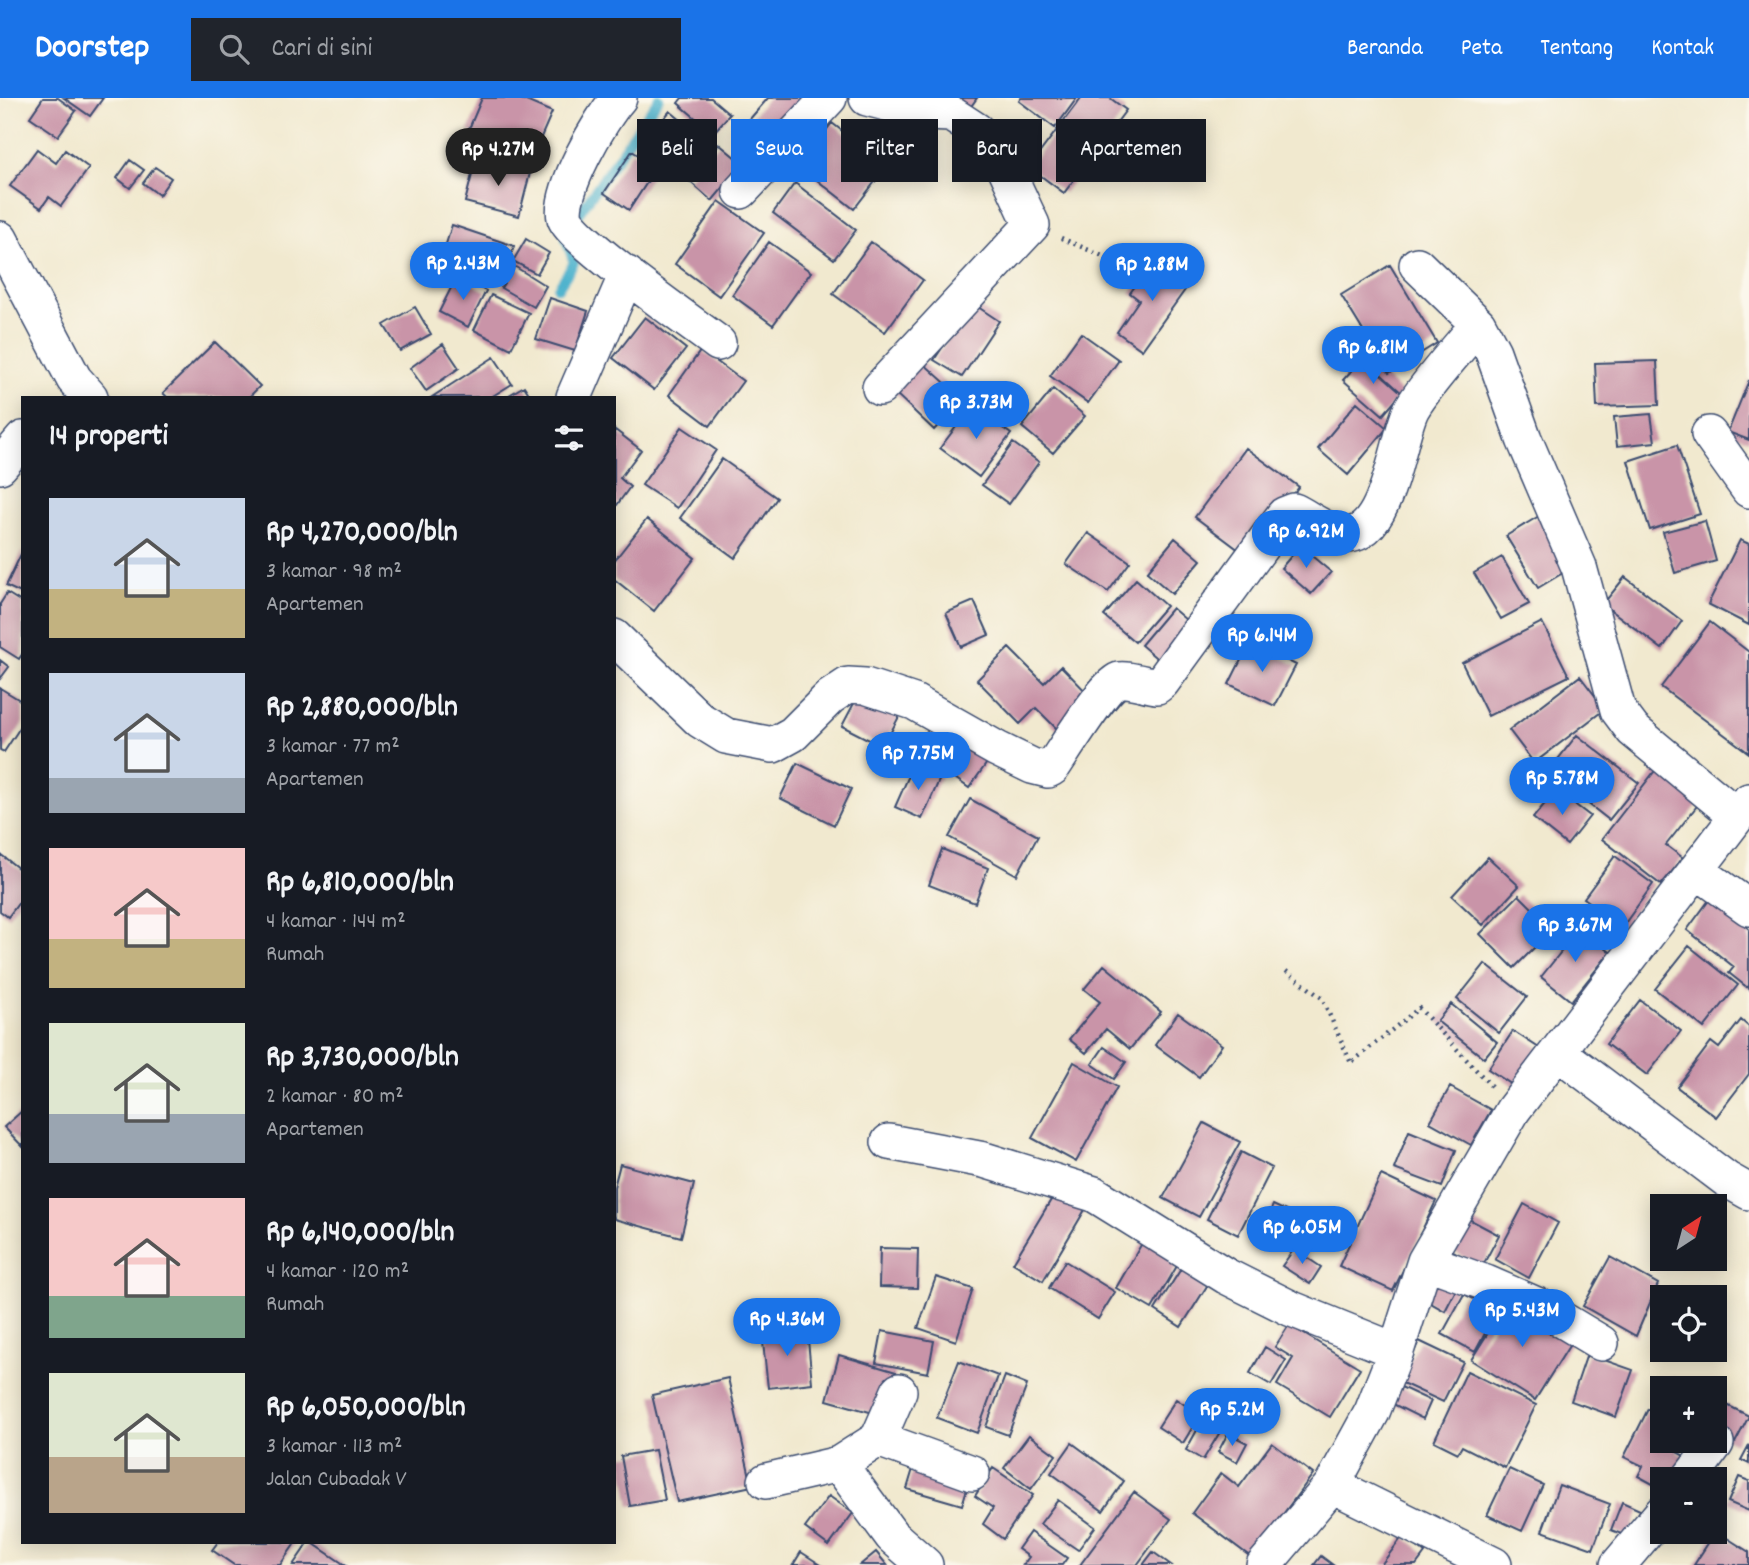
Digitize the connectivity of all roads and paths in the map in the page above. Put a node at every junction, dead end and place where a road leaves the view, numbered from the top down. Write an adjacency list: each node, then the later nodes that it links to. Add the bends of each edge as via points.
1 (619, 98): 9 (street, via 607,111 569,188 564,216 567,225)
2 (829, 98): 4 (street)
3 (867, 98): 5 (street, via 925,113 951,114 977,131 1005,167)
4 (741, 191)
5 (1032, 225): 7 (path); 12 (street)
6 (0, 239): 13 (street)
7 (1121, 264)
8 (1418, 265): 10 (street)
9 (615, 266): 11 (street); 14 (street)
10 (1478, 324): 19 (street, via 1411,410 1385,496 1369,526 1350,535 1337,534 1294,511 1284,515 1162,682 1157,686 1117,681 1048,770 997,749 914,702 866,686 848,685 793,734 772,745 726,736 690,711); 20 (street, via 1579,567 1618,710 1633,730)
11 (718, 343)
12 (880, 388)
13 (74, 391)
14 (574, 396)
15 (1709, 434): 18 (street)
16 (21, 441): 17 (street)
17 (0, 466)
18 (1749, 490)
19 (616, 639)
20 (1743, 808): 21 (street)
21 (1696, 870): 22 (street); 24 (street)
22 (1749, 908)
23 (1286, 971): 25 (path, via 1322,998 1351,1063 1419,1008)
24 (1558, 1052): 25 (street); 27 (street)
25 (1513, 1110): 28 (street)
26 (889, 1142): 30 (street, via 984,1160 1094,1194 1226,1276)
27 (1749, 1192)
28 (1425, 1261): 29 (street, via 1541,1307); 30 (street)
29 (1601, 1343)
30 (1396, 1352): 36 (street, via 1372,1412)
31 (899, 1391): 32 (street)
32 (878, 1439): 33 (street); 34 (street)
33 (839, 1464): 35 (street); 38 (street, via 892,1536)
34 (972, 1474)
35 (766, 1481)
36 (1332, 1485): 39 (street); 40 (street)
37 (1650, 1527): 41 (street)
38 (925, 1565)
39 (1264, 1565)
40 (1494, 1565)
41 (1618, 1565)

